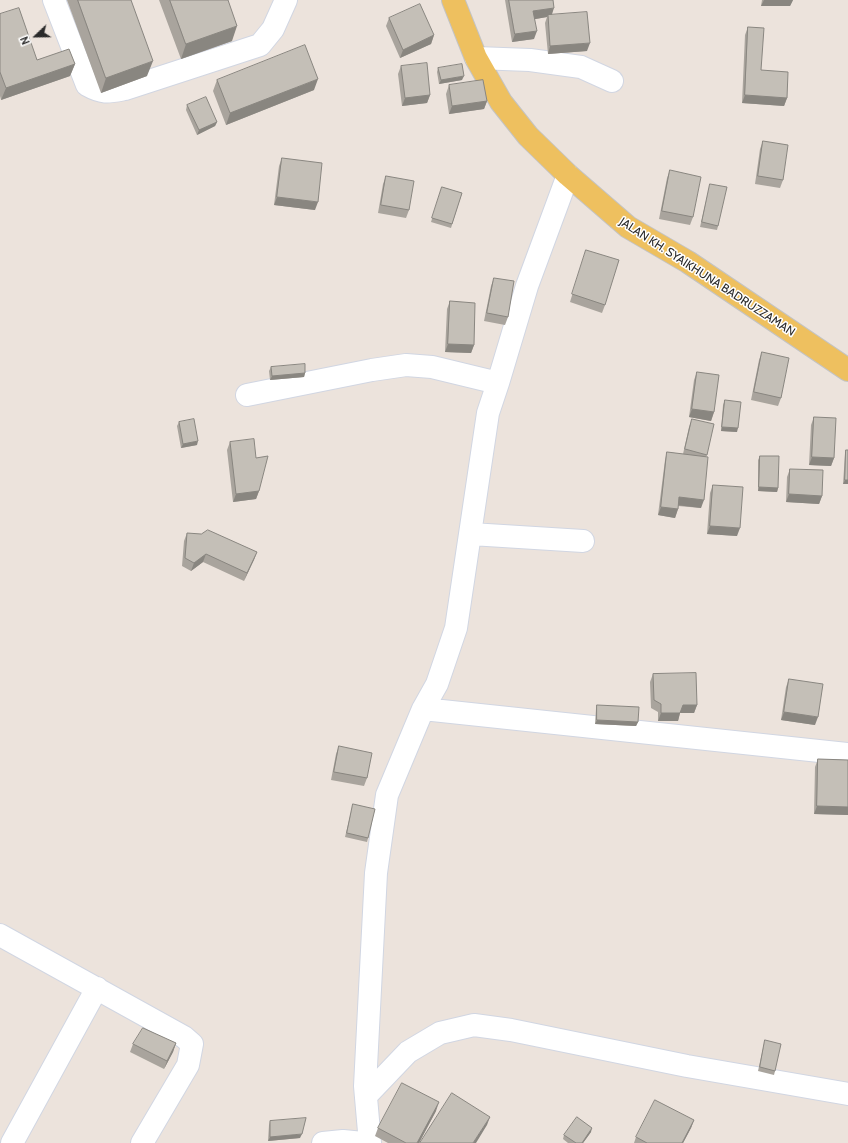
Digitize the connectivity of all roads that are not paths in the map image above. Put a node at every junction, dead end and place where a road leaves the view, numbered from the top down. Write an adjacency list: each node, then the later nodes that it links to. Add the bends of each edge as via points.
1 (54, 0): 2 (street, via 87,85 108,92 126,89 260,44 273,29)
2 (286, 0)
3 (453, 0): 4 (main road, JALAN KH. SYAIKHUNA BADRUZZAMAN)
4 (476, 58): 5 (street, via 530,60 581,67); 6 (main road, JALAN KH. SYAIKHUNA BADRUZZAMAN, via 501,102 528,136)
5 (612, 81)
6 (568, 175): 7 (main road, JALAN KH. SYAIKHUNA BADRUZZAMAN, via 628,227 688,262); 8 (street, via 527,286)
7 (848, 370)
8 (498, 383): 9 (street, via 432,368 406,365); 10 (street, via 488,414)
9 (247, 395)
10 (471, 534): 11 (street); 12 (street, via 456,628 437,684)
11 (583, 541)
12 (423, 709): 13 (street); 17 (street, via 387,795 376,873 364,1086)
13 (848, 754)
14 (0, 935): 15 (street)
15 (97, 988): 18 (street); 19 (street, via 192,1044 188,1065)
16 (848, 1094): 17 (street, via 474,1025 440,1033 408,1052)
17 (366, 1096): 22 (street)
18 (12, 1143)
19 (142, 1143)
20 (323, 1143): 21 (street)
21 (363, 1143)
22 (370, 1143)

